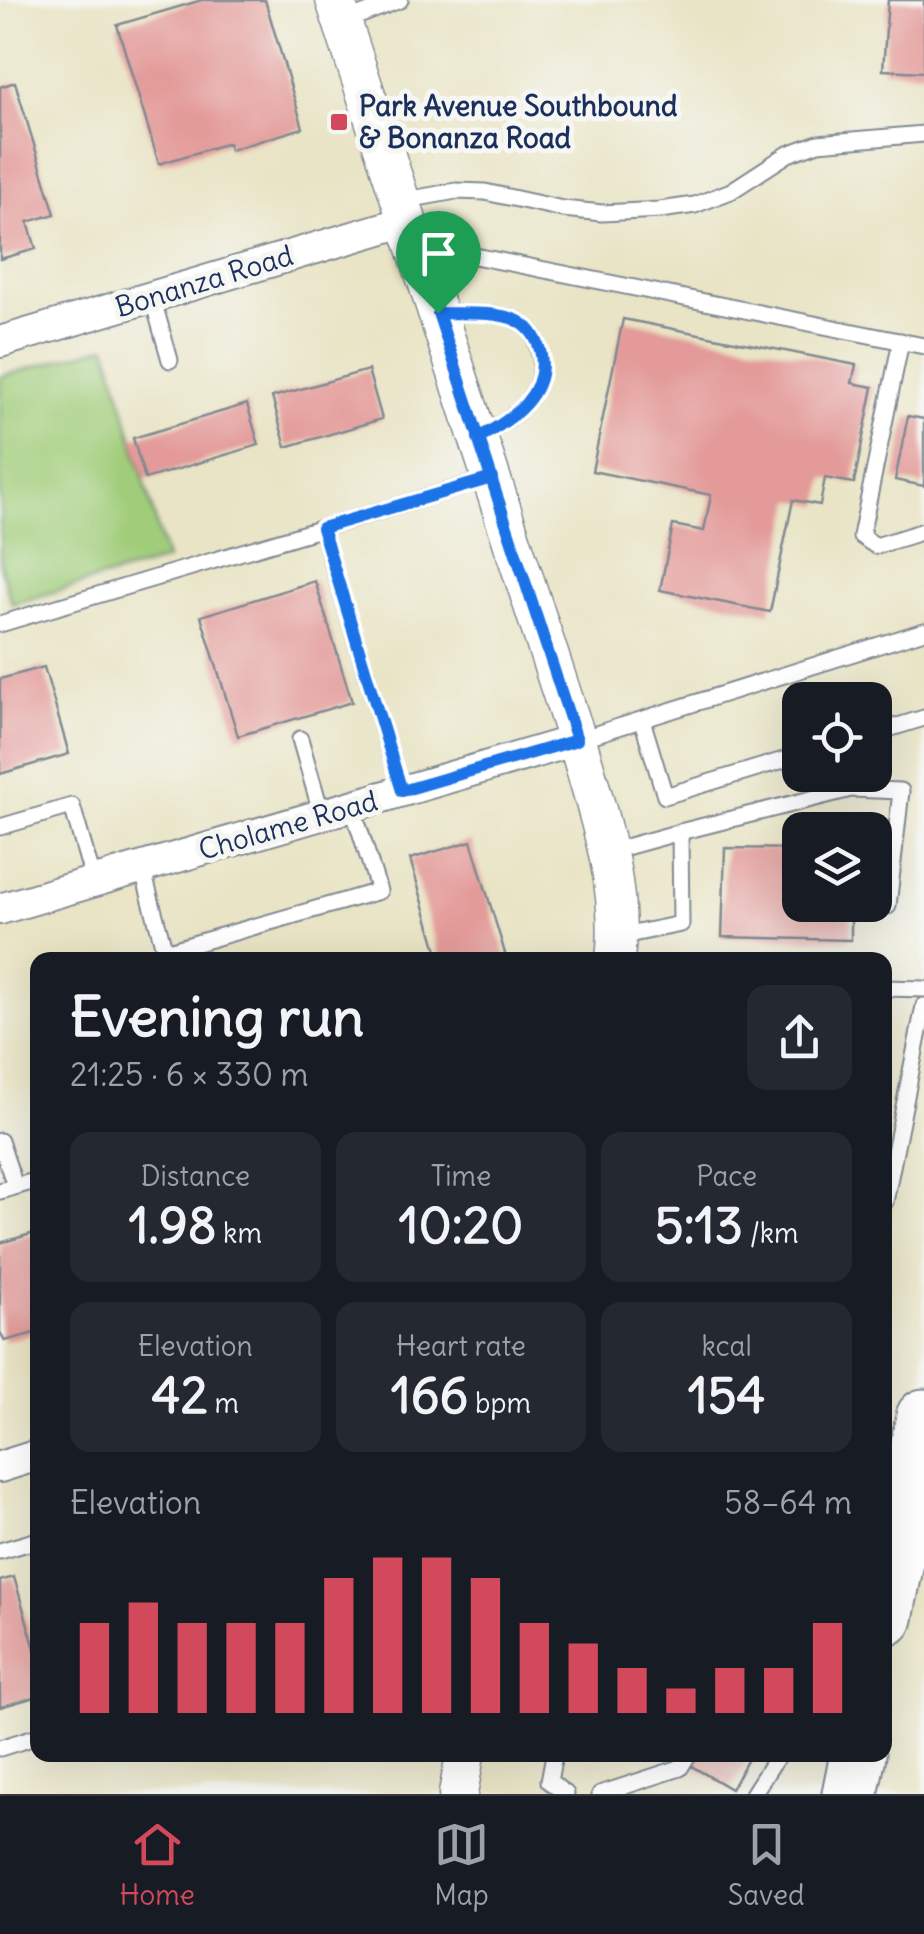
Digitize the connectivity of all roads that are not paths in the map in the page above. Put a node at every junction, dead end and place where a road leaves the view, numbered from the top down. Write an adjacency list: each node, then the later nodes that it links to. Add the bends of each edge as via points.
1 (400, 0): 2 (lane)
2 (339, 11): 4 (street)
3 (924, 134): 4 (lane, via 818,143 695,205 602,213 456,191)
4 (409, 226): 5 (street, Bonanza Road); 6 (street); 8 (lane, via 460,254)
5 (152, 297): 7 (street, Bonanza Road); 10 (lane)
6 (438, 313): 11 (street); 11 (lane, via 516,320 529,328 541,354 537,390 504,424)
7 (0, 342)
8 (901, 342): 9 (lane); 14 (lane, via 860,536 876,546)
9 (924, 346)
10 (170, 360)
11 (478, 438): 12 (street)
12 (492, 478): 13 (lane); 21 (street)
13 (322, 528): 15 (lane); 23 (lane)
14 (924, 532)
15 (0, 624)
16 (924, 631): 18 (lane)
17 (924, 718): 19 (lane)
18 (642, 720): 21 (lane); 22 (lane, via 665,796)
19 (892, 728)
20 (300, 739): 24 (lane)
21 (577, 740): 23 (street, Cholame Road); 27 (street)
22 (782, 761)
23 (402, 791): 24 (street, Cholame Road)
24 (337, 810): 28 (street, Cholame Road); 28 (lane, via 378,891 165,952)
25 (0, 827): 30 (lane, via 72,806)
26 (680, 832): 27 (lane); 29 (lane, via 851,789 901,791); 32 (lane, via 681,924)
27 (608, 852): 32 (street)
28 (142, 868): 30 (street, Cholame Road)
29 (892, 871)
30 (94, 882): 31 (street, Cholame Road)
31 (0, 910)
32 (617, 949)
33 (892, 988): 34 (lane)
34 (924, 989)
35 (924, 1006): 37 (lane)
36 (0, 1141): 38 (lane)
37 (892, 1167)
38 (7, 1188)
39 (924, 1417): 44 (highway)
40 (30, 1458): 41 (street)
41 (0, 1467)
42 (30, 1542): 43 (lane)
43 (0, 1551)
44 (892, 1582)
45 (30, 1739): 46 (lane)
46 (0, 1748)
47 (465, 1762): 52 (street)
48 (553, 1762): 53 (lane, via 549,1782)
49 (684, 1762): 54 (lane)
50 (774, 1762): 55 (lane)
51 (857, 1762): 56 (highway)
52 (458, 1794)
53 (566, 1794)
54 (600, 1794)
55 (753, 1794)
56 (850, 1794)

